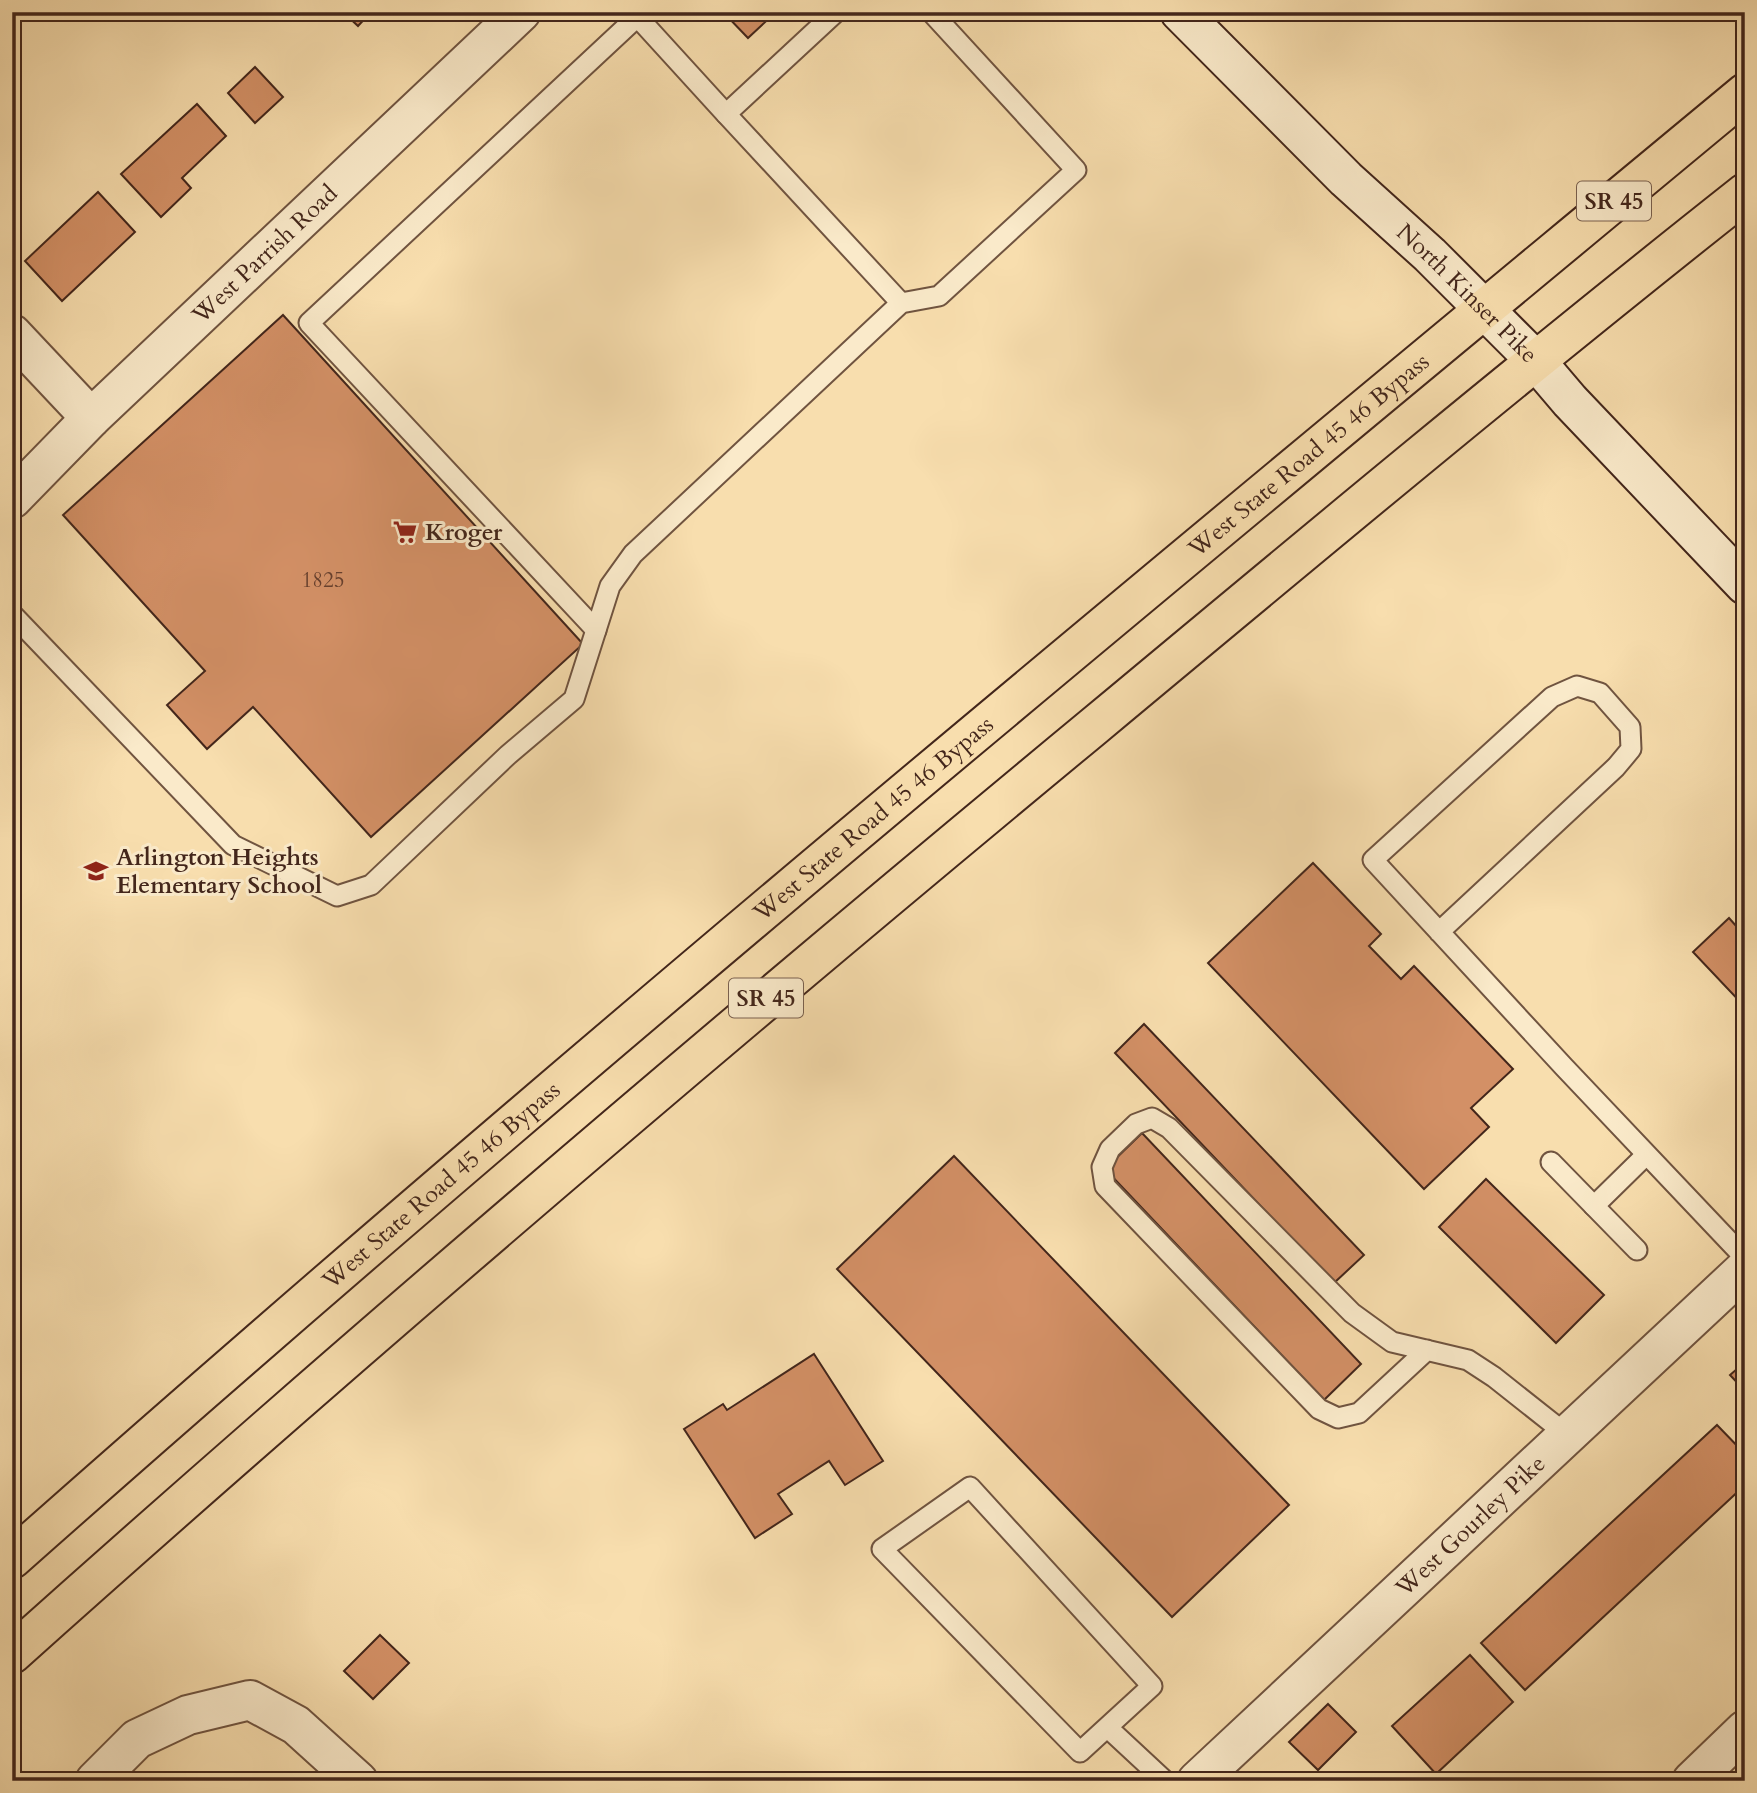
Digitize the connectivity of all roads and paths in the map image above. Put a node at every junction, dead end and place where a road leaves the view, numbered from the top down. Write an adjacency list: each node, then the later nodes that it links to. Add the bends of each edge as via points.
1 (521, 12): 13 (street, West Parrish Road)
2 (836, 12): 7 (lane)
3 (931, 12): 9 (lane, via 1076,170 939,296)
4 (1180, 12): 10 (street, North Kinser Pike)
5 (635, 15): 7 (lane); 17 (lane, via 309,323)
6 (1745, 93): 10 (highway, West State Road 45 46 Bypass / SR 45)
7 (726, 114): 9 (lane)
8 (1745, 193): 12 (highway, SR 45)
9 (901, 303): 17 (lane, via 633,554 610,586)
10 (1483, 310): 12 (street, North Kinser Pike); 27 (highway, West State Road 45 46 Bypass / SR 45, via 654,1002)
11 (12, 334): 13 (street)
12 (1536, 361): 15 (street, North Kinser Pike); 28 (highway, SR 45, via 720,1037)
13 (91, 418): 14 (street, West Parrish Road)
14 (12, 499)
15 (1745, 585)
16 (12, 614): 17 (lane, via 233,845 337,896 371,885 574,699)
17 (596, 630)
18 (1439, 932): 18 (lane, via 1373,860 1552,697 1577,686 1600,693 1630,727 1631,749); 19 (lane)
19 (1646, 1155): 21 (lane); 23 (lane)
20 (1551, 1162): 21 (lane)
21 (1594, 1206): 22 (lane)
22 (1637, 1250)
23 (1745, 1258)
24 (1745, 1269): 26 (street, West Gourley Pike)
25 (1427, 1350): 25 (lane, via 1392,1342 1353,1314 1170,1128 1152,1118 1136,1124 1110,1149 1102,1167 1105,1186 1319,1409 1338,1418 1359,1413); 26 (lane, via 1468,1360)
26 (1566, 1434): 31 (street, West Gourley Pike)
27 (12, 1559)
28 (12, 1654)
29 (1108, 1728): 29 (lane, via 1080,1752 882,1549 970,1487 1152,1686); 34 (lane)
30 (1745, 1730): 35 (street)
31 (1209, 1777)
32 (94, 1781): 33 (street, via 137,1739 188,1715 250,1700 296,1725)
33 (358, 1781)
34 (1165, 1781)
35 (1692, 1781)

